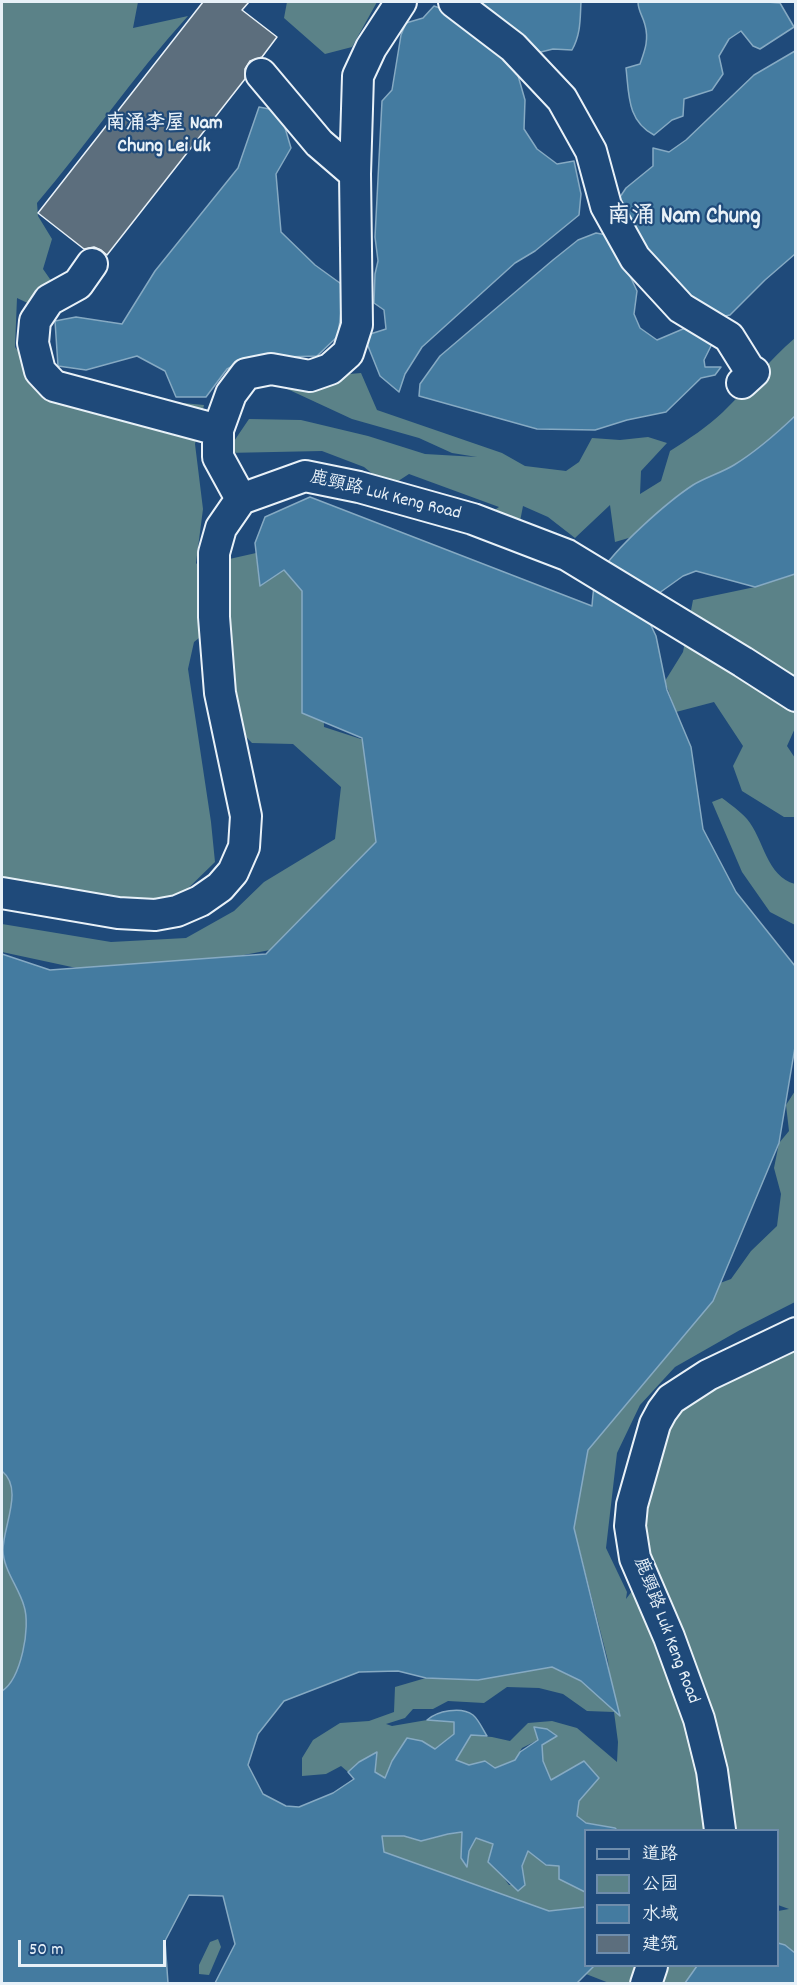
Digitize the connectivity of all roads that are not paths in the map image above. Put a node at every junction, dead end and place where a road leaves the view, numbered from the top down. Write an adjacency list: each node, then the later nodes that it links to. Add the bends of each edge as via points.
1 (401, 2): 4 (street, via 358,76)
2 (454, 2): 6 (street, via 513,47 562,99 591,151 606,206 635,258 681,308 729,337 754,372)
3 (261, 74): 4 (street, via 319,143)
4 (355, 174): 7 (street, via 357,325 348,353 330,369 310,376 271,369 246,374 231,394)
5 (92, 264): 7 (street, via 78,284 49,300 35,321 33,343 40,371 54,386)
6 (742, 383)
7 (219, 430): 8 (street, via 218,458)
8 (241, 499): 9 (street, 鹿頸路 Luk Keng Road, via 305,476 473,519 567,555); 10 (street, via 221,528 214,554 213,581 220,693 246,816 244,847 233,872 200,901 155,915 118,913)
9 (795, 696)
10 (2, 893)
11 (795, 1333): 12 (street, 鹿頸路 Luk Keng Road, via 708,1375 671,1399 652,1432 632,1505 630,1526 635,1558 694,1704 712,1771)
12 (720, 1829)
13 (651, 1967): 14 (street)
14 (646, 1983)

